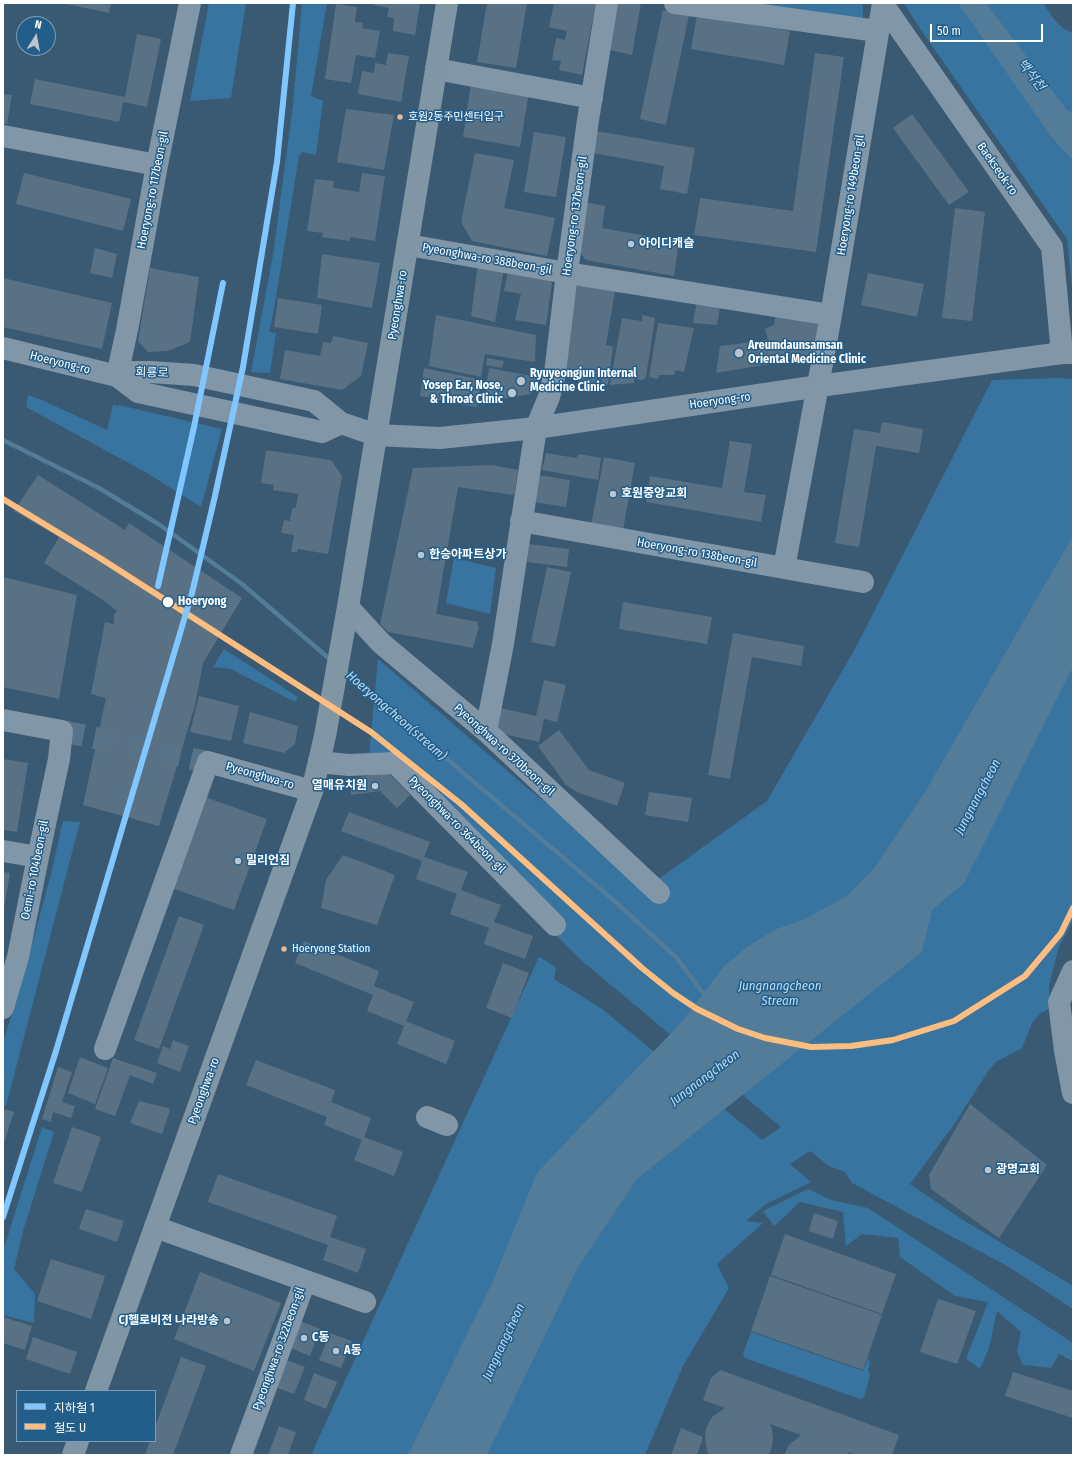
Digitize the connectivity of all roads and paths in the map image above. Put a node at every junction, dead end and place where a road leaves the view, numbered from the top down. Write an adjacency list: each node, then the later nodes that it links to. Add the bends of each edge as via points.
1 (190, 3): 10 (street, Hoeryong-ro 117beon-gil)
2 (447, 3): 7 (main road, Pyeonghwa-ro)
3 (607, 3): 8 (street, Hoeryong-ro 137beon-gil)
4 (675, 3): 6 (street)
5 (882, 3): 6 (street, Hoeryong-ro 149beon-gil); 16 (street, Baekseok-ro, via 1052,247)
6 (878, 31): 13 (street, Hoeryong-ro 149beon-gil)
7 (436, 69): 8 (street); 11 (main road, Pyeonghwa-ro)
8 (592, 98): 12 (street, Hoeryong-ro 137beon-gil)
9 (3, 136): 10 (street)
10 (157, 165): 14 (street, Hoeryong-ro 117beon-gil)
11 (408, 245): 12 (street, Pyeonghwa-ro 388beon-gil); 22 (main road, Pyeonghwa-ro)
12 (567, 272): 13 (street, Pyeonghwa-ro 388beon-gil); 21 (street, Hoeryong-ro 137beon-gil, via 555,373 550,397)
13 (831, 315): 19 (street, Hoeryong-ro 149beon-gil)
14 (127, 330): 17 (street, via 130,348 138,358); 18 (street, Hoeryong-ro 117beon-gil)
15 (3, 348): 18 (street, Hoeryong-ro)
16 (1068, 353): 19 (street, Hoeryong-ro)
17 (194, 375): 18 (street, 회룡로, via 130,372); 20 (street, 회룡로, via 314,401)
18 (117, 376): 20 (street, 회룡로, via 138,392 322,432)
19 (819, 386): 21 (street, Hoeryong-ro); 24 (street)
20 (341, 423): 22 (street, 회룡로)
21 (536, 428): 22 (street, Hoeryong-ro, via 440,438); 23 (street)
22 (376, 434): 26 (main road, Pyeonghwa-ro)
23 (521, 521): 24 (street, Hoeryong-ro 138beon-gil); 28 (street, via 503,644)
24 (784, 568): 25 (street, Hoeryong-ro 138beon-gil)
25 (864, 582)
26 (348, 607): 28 (street, Pyeonghwa-ro 370beon-gil, via 381,643); 29 (main road, Pyeonghwa-ro)
27 (3, 720): 32 (street, Oemi-ro 104beon-gil, via 62,731 59,760)
28 (486, 731): 33 (street, Pyeonghwa-ro 370beon-gil)
29 (319, 762): 30 (main road, Pyeonghwa-ro); 34 (street, Pyeonghwa-ro 364beon-gil, via 349,765 395,763)
30 (312, 791): 38 (street, Pyeonghwa-ro, via 208,762); 40 (main road, Pyeonghwa-ro)
31 (3, 851): 32 (street)
32 (38, 857): 37 (street, Oemi-ro 104beon-gil, via 18,957)
33 (659, 893)
34 (555, 925)
35 (1073, 971): 36 (street)
36 (1066, 1002): 39 (street, via 1064,1051)
37 (3, 1008)
38 (105, 1049)
39 (1073, 1093)
40 (154, 1227): 41 (street, Pyeonghwa-ro 322beon-gil); 43 (main road, Pyeonghwa-ro)
41 (305, 1281): 42 (street); 46 (street, Pyeonghwa-ro 322beon-gil)
42 (365, 1302)
43 (96, 1390)
44 (78, 1442): 45 (main road)
45 (73, 1455)
46 (241, 1455)

